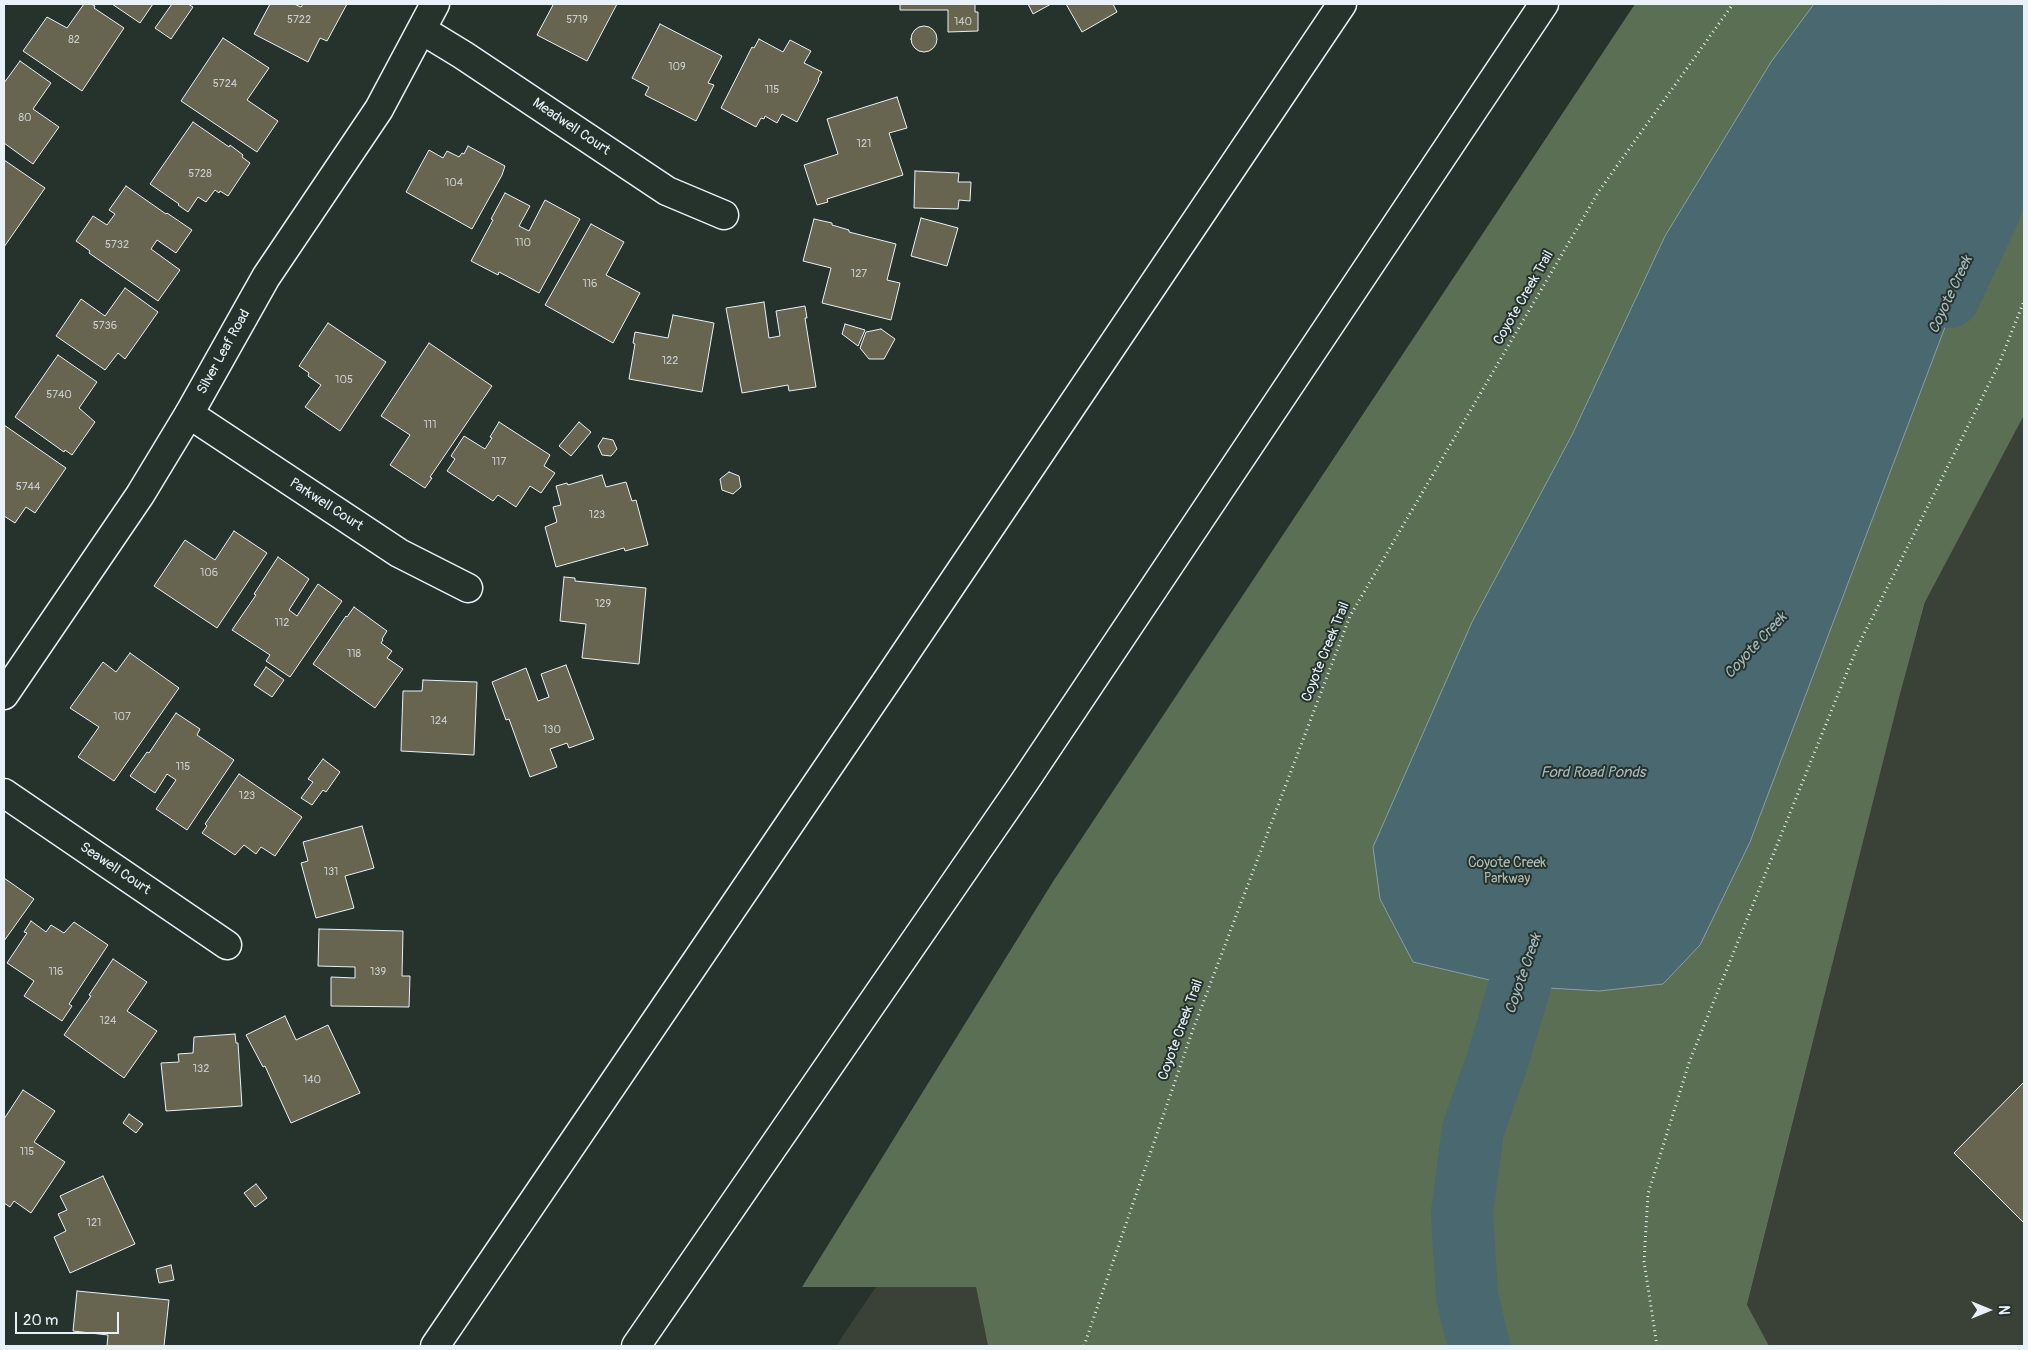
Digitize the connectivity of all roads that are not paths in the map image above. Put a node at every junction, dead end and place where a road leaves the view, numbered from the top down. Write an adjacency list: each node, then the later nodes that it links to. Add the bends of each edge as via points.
1 (436, 4): 4 (main road, Silver Leaf Road)
2 (1342, 4): 11 (main road)
3 (1544, 4): 12 (main road, via 1023,784)
4 (422, 30): 5 (main road, Meadwell Court, via 667,192); 6 (main road, Silver Leaf Road, via 379,109 266,277)
5 (724, 215)
6 (189, 414): 7 (main road, Parkwell Court, via 399,553); 8 (main road, Silver Leaf Road, via 140,495)
7 (468, 588)
8 (4, 695)
9 (4, 793): 10 (main road, Seawell Court)
10 (227, 945)
11 (435, 1346)
12 (636, 1346)

